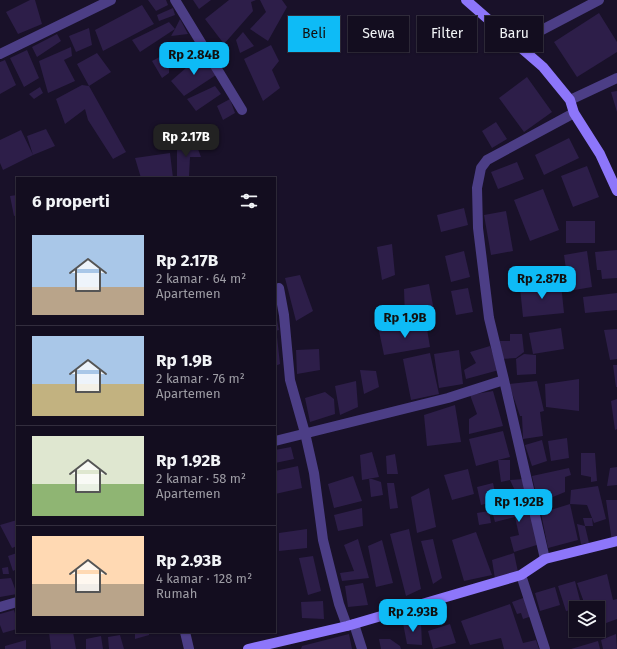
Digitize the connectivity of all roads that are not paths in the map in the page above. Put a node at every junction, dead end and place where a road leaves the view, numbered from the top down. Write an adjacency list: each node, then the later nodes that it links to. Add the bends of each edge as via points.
1 (111, 0): 8 (street)
2 (175, 0): 11 (street)
3 (466, 0): 5 (main road)
4 (599, 0): 6 (street)
5 (485, 16)
6 (543, 29)
7 (527, 52): 10 (main road, via 543,67)
8 (0, 54)
9 (617, 78): 10 (street)
10 (570, 100): 12 (main road)
11 (242, 110)
12 (574, 113): 13 (main road, via 600,154); 15 (street, via 487,160 481,168 477,188 478,228 489,318)
13 (617, 191)
14 (279, 288): 16 (street, via 290,380)
15 (504, 380): 16 (street, via 448,398); 19 (street)
16 (305, 433): 17 (street); 23 (street, via 314,473 323,540 339,604)
17 (276, 441)
18 (617, 541): 19 (main road)
19 (545, 559): 20 (main road)
20 (521, 575): 23 (main road); 28 (street)
21 (16, 602): 22 (street)
22 (0, 607)
23 (351, 625): 26 (main road); 27 (street)
24 (185, 633): 25 (street)
25 (189, 649)
26 (248, 649)
27 (362, 649)
28 (545, 649)

